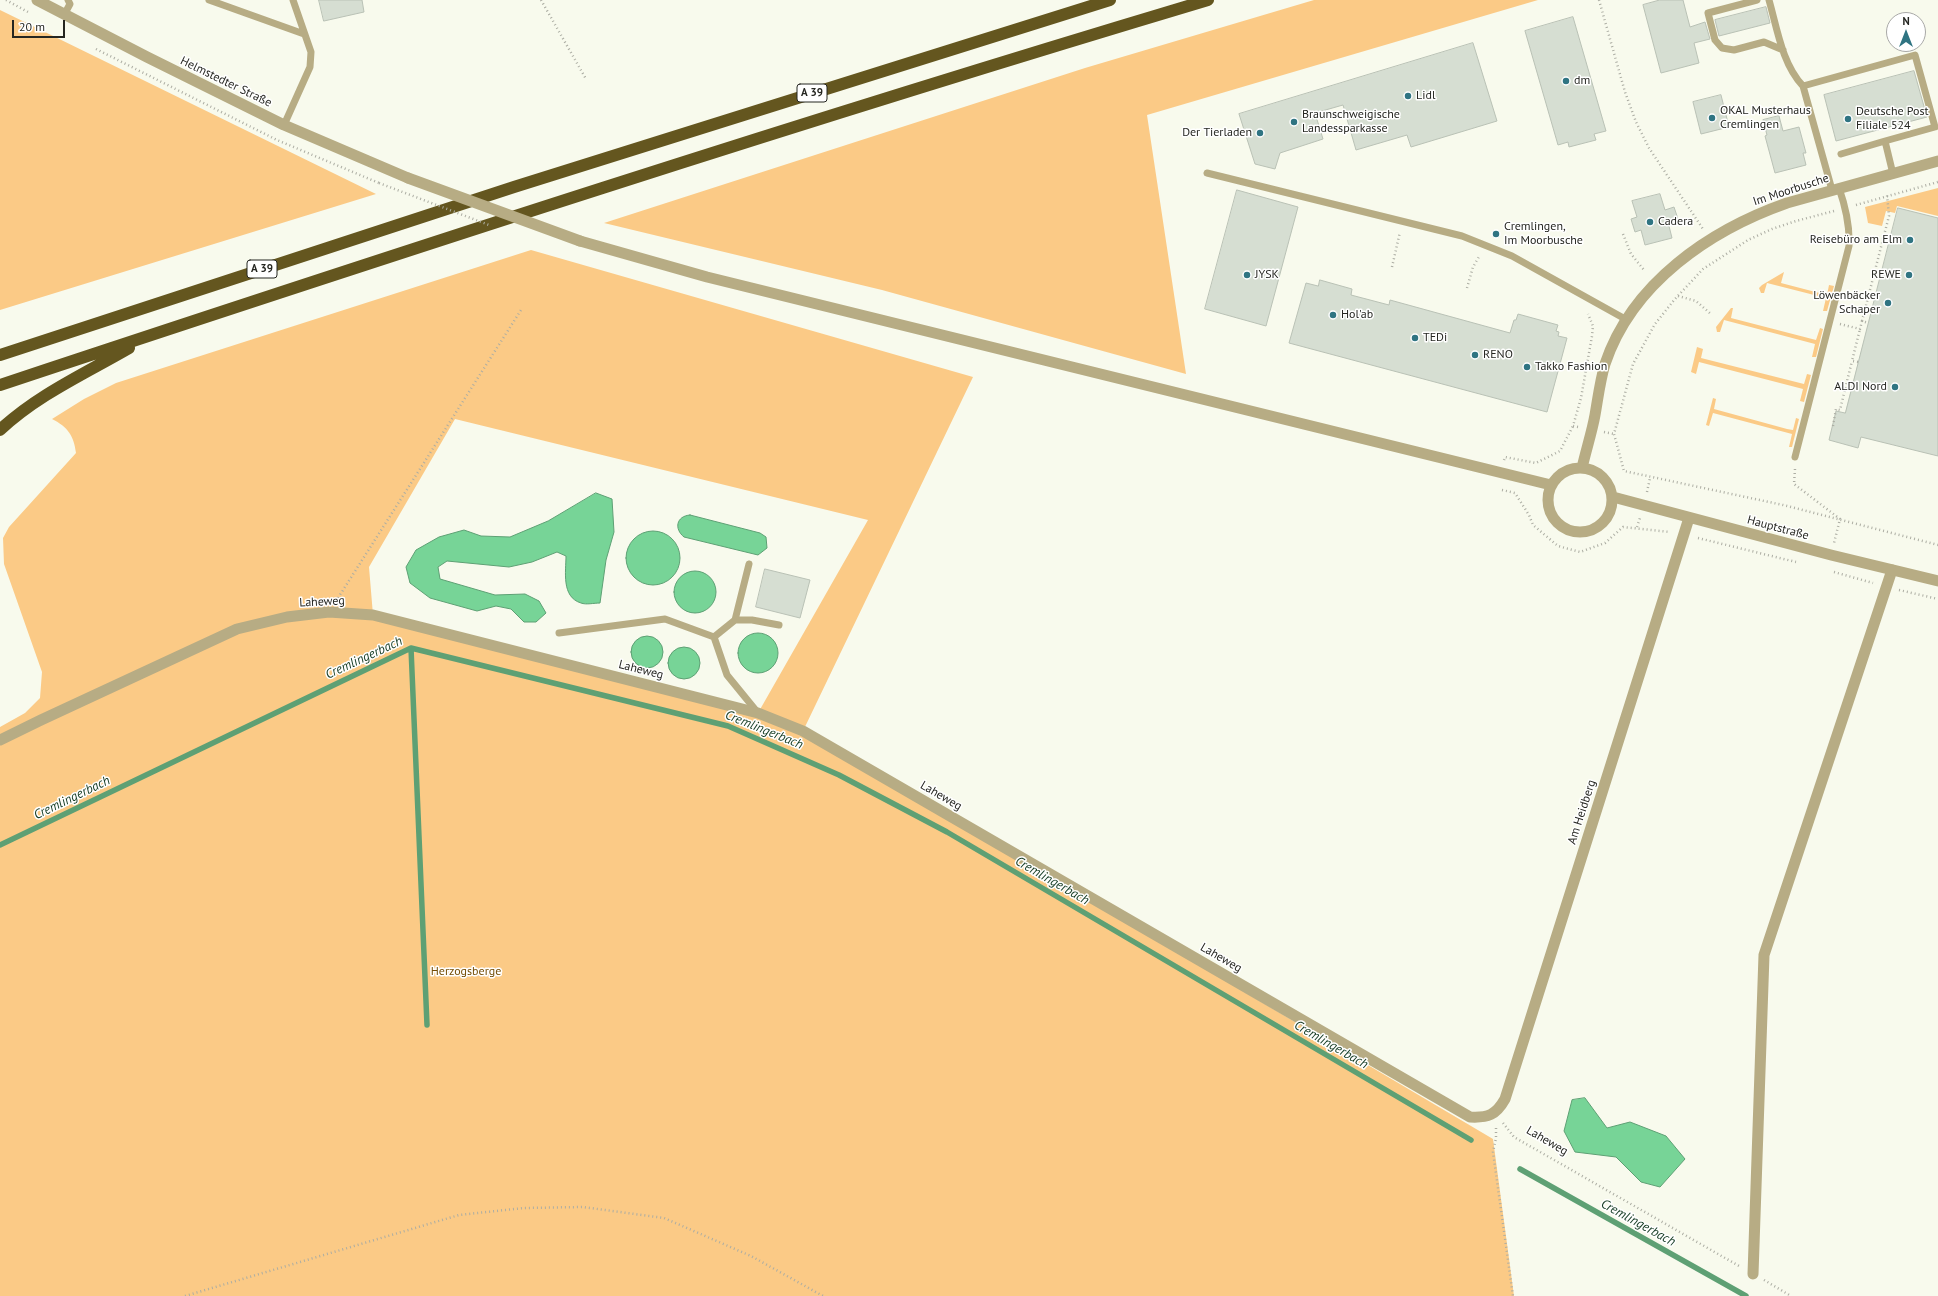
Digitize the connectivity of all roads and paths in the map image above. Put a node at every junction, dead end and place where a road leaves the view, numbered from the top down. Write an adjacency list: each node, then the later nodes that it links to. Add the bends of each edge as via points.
1 (37, 0): 11 (street, Helmstedter Straße)
2 (68, 0): 11 (lane, via 70,4)
3 (209, 0): 12 (lane)
4 (293, 0): 12 (lane)
5 (541, 0): 14 (path)
6 (1110, 0): 42 (highway, A 39, via 514,187)
7 (1208, 0): 41 (highway, A 39, via 657,171)
8 (1599, 0): 28 (path, via 1636,122 1649,148)
9 (1757, 0): 13 (lane, via 1708,13 1715,40 1722,48 1734,50 1764,42)
10 (1769, 0): 13 (lane)
11 (64, 14): 16 (street, Helmstedter Straße)
12 (304, 34): 16 (lane, via 311,52 310,67)
13 (1783, 50): 15 (lane, via 1792,72)
14 (586, 79)
15 (1803, 86): 17 (lane, via 1915,55 1935,127); 23 (lane)
16 (284, 125): 51 (street, Helmstedter Straße, bridge, via 408,178 580,241 707,277)
17 (1885, 141): 18 (lane); 21 (lane)
18 (1841, 154)
19 (1938, 162): 21 (street, Im Moorbusche)
20 (1207, 173): 26 (lane)
21 (1893, 174): 23 (street, Im Moorbusche)
22 (1938, 182): 24 (path)
23 (1836, 189): 25 (lane); 28 (street, Im Moorbusche, via 1764,210)
24 (1887, 195): 25 (path); 38 (path, via 1889,216)
25 (1846, 208): 33 (path, via 1796,221 1748,240 1703,269); 37 (lane, via 1850,228 1849,246)
26 (1403, 220): 29 (lane); 30 (path)
27 (1623, 234): 31 (path, via 1631,254)
28 (1710, 239): 36 (street, Im Moorbusche, via 1657,281)
29 (1486, 244): 32 (path, via 1473,267); 36 (lane)
30 (1392, 268)
31 (1644, 270)
32 (1467, 288)
33 (1678, 296): 35 (path, via 1696,300); 55 (path, via 1655,324 1633,364 1614,434 1624,471)
34 (521, 310): 65 (path)
35 (1712, 315)
36 (1628, 320): 50 (street, Im Moorbusche, via 1617,336 1605,365)
37 (1830, 322): 40 (path); 49 (lane)
38 (1862, 322): 39 (path); 40 (path)
39 (1868, 323)
40 (1860, 329): 43 (path)
41 (153, 334): 45 (highway, A 39); 48 (highway, via 46,395)
42 (4, 353)
43 (1852, 361): 44 (path); 47 (path, via 1840,410 1836,409)
44 (1858, 362)
45 (0, 385)
46 (1573, 426): 51 (path, via 1560,451 1536,463 1505,457)
47 (1833, 426)
48 (0, 430)
49 (1795, 457): 55 (path, via 1794,484)
50 (1582, 468): 52 (street, via 1564,472); 53 (street, via 1597,472 1603,477)
51 (1500, 471): 52 (street, Helmstedter Straße); 56 (path, via 1494,487 1515,493 1533,525 1558,546 1580,552 1605,543 1623,527)
52 (1551, 485): 53 (street, via 1548,494 1549,510 1559,524 1574,532 1591,531 1605,521)
53 (1613, 497): 54 (street, Hauptstraße)
54 (1689, 518): 56 (street, Am Heidberg); 61 (street, Hauptstraße)
55 (1840, 519): 57 (path)
56 (1684, 534): 58 (path); 72 (street, Am Heidberg, via 1505,1099)
57 (1938, 545)
58 (1797, 563)
59 (749, 564): 66 (lane)
60 (1828, 570): 63 (path)
61 (1892, 570): 62 (street, Hauptstraße); 63 (street)
62 (1938, 581)
63 (1888, 588): 64 (path); 73 (street, via 1764,956)
64 (1938, 599)
65 (330, 612): 70 (street, Laheweg, via 380,617); 71 (street, Laheweg, via 287,617 237,629)
66 (735, 620): 67 (lane, via 752,620); 69 (lane)
67 (779, 626)
68 (559, 633): 69 (lane, via 665,619)
69 (714, 637): 70 (lane, via 727,675)
70 (758, 713): 72 (street, Laheweg, via 803,731 1470,1117 1484,1118)
71 (0, 740)
72 (1496, 1111): 73 (path, Laheweg, via 1514,1137); 76 (path, via 1493,1152)
73 (1753, 1274): 77 (path, Laheweg)
74 (185, 1296): 75 (path, via 459,1215 524,1208 584,1207 664,1218 751,1256)
75 (823, 1296)
76 (1513, 1296)
77 (1791, 1296)

